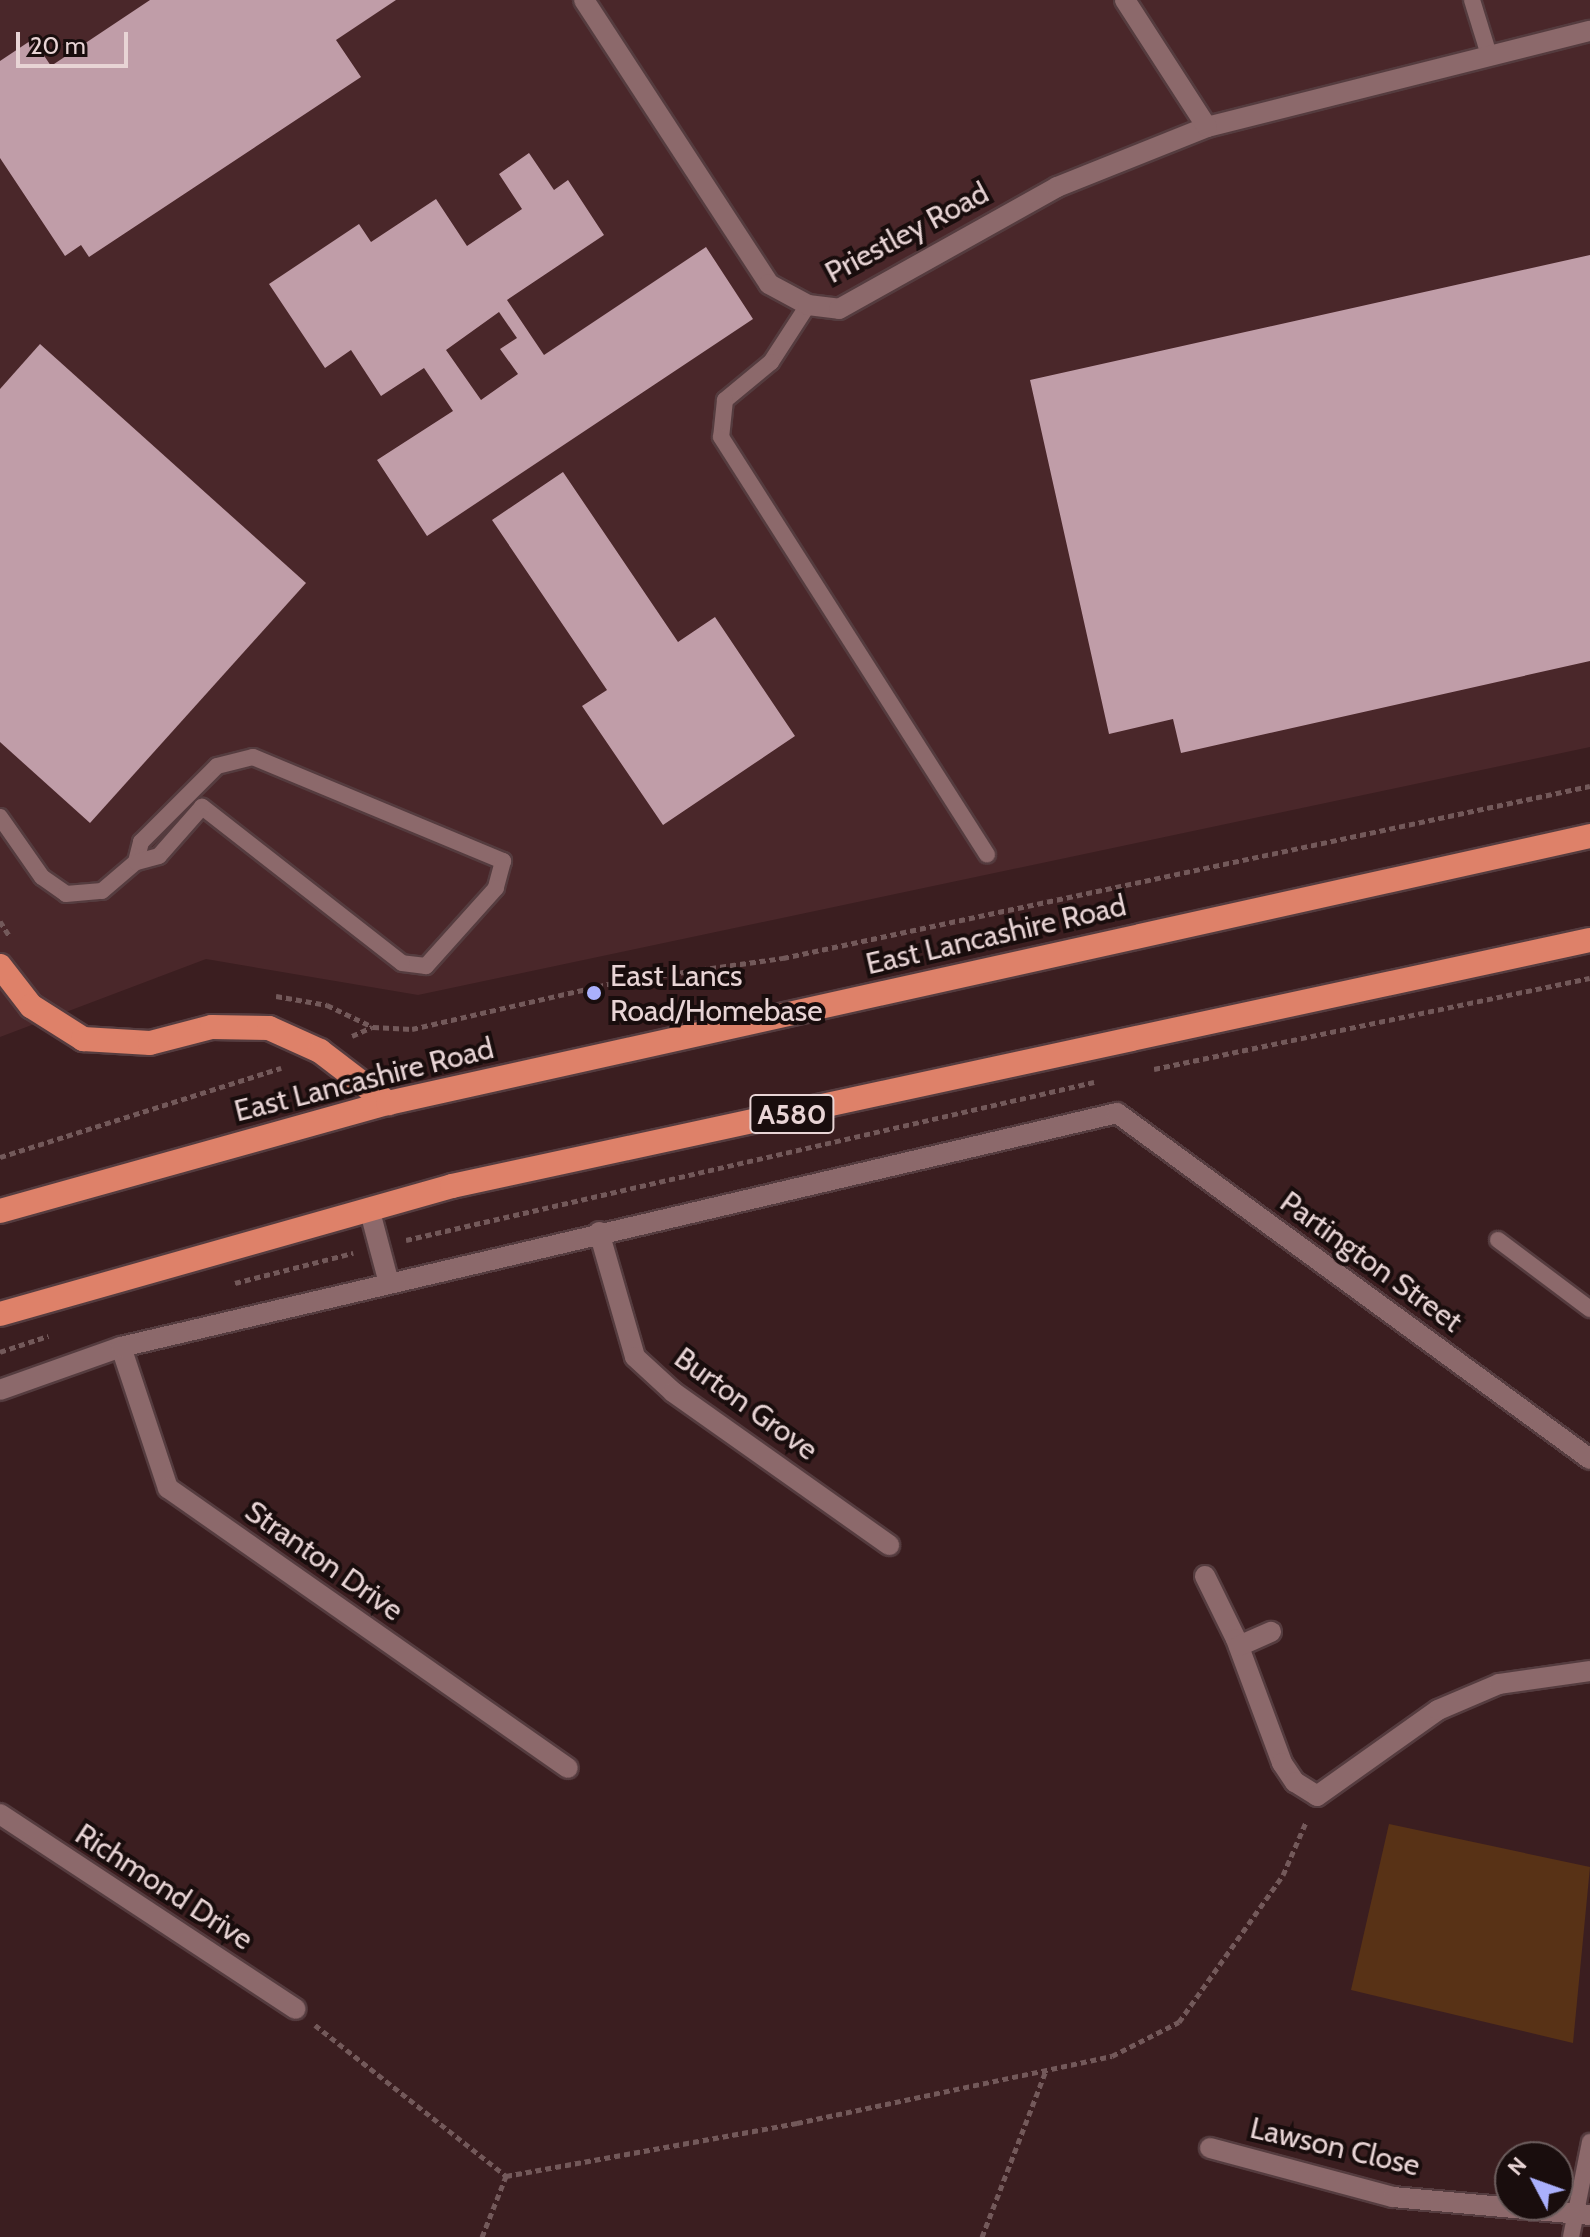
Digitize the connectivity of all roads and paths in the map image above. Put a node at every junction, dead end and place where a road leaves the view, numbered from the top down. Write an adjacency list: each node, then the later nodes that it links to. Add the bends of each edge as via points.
1 (584, 0): 7 (street, Priestley Road, via 769,284)
2 (1125, 0): 6 (street)
3 (1472, 0): 5 (lane)
4 (1590, 31): 5 (street, Priestley Road)
5 (1489, 55): 6 (street, Priestley Road)
6 (1207, 127): 7 (street, Priestley Road, via 1057,187 839,309)
7 (808, 305): 11 (lane, via 771,362 725,400 721,437)
8 (1590, 786): 18 (path, via 798,955 621,981 412,1029 391,1031 327,1005)
9 (0, 817): 12 (lane, via 42,877 66,894 102,891)
10 (1590, 836): 22 (highway, East Lancashire Road)
11 (987, 855)
12 (136, 862): 12 (lane, via 141,842 217,766 253,757 503,861 496,888 426,966 402,963 202,807 159,856)
13 (0, 921): 15 (path)
14 (1590, 940): 24 (highway, A580)
15 (17, 948)
16 (0, 966): 22 (highway, via 37,1011 83,1039 150,1043 212,1027 269,1028 320,1051)
17 (1590, 978): 20 (path)
18 (268, 996)
19 (280, 1069): 23 (path)
20 (1142, 1072)
21 (1111, 1078): 28 (path)
22 (388, 1103): 25 (highway, East Lancashire Road)
23 (0, 1157)
24 (369, 1208): 28 (street); 32 (highway, A580)
25 (0, 1211)
26 (599, 1232): 29 (street); 37 (street, Partington Street, via 1117,1113); 38 (street, Burton Grove, via 635,1357 673,1392)
27 (1498, 1240): 31 (lane)
28 (379, 1246): 29 (street); 30 (path)
29 (389, 1283): 34 (street)
30 (229, 1285)
31 (1590, 1309)
32 (0, 1314)
33 (54, 1334): 35 (path)
34 (121, 1347): 36 (street); 43 (street, Stranton Drive, via 168,1488)
35 (0, 1352)
36 (0, 1390)
37 (1590, 1459)
38 (889, 1545)
39 (1205, 1576): 41 (street)
40 (1271, 1632): 41 (street)
41 (1239, 1646): 44 (street, via 1282,1763 1295,1782)
42 (1590, 1671): 44 (street, via 1499,1684 1438,1710)
43 (568, 1768)
44 (1317, 1796): 47 (path, via 1283,1875 1179,2022 1112,2056)
45 (0, 1814): 46 (street, Richmond Drive)
46 (296, 2009): 50 (path)
47 (1046, 2070): 50 (path, via 797,2123); 53 (path)
48 (1590, 2142): 51 (lane)
49 (1210, 2148): 51 (street, Lawson Close, via 1393,2197)
50 (506, 2176): 52 (path)
51 (1583, 2214): 54 (lane)
52 (482, 2237)
53 (982, 2237)
54 (1571, 2237)

